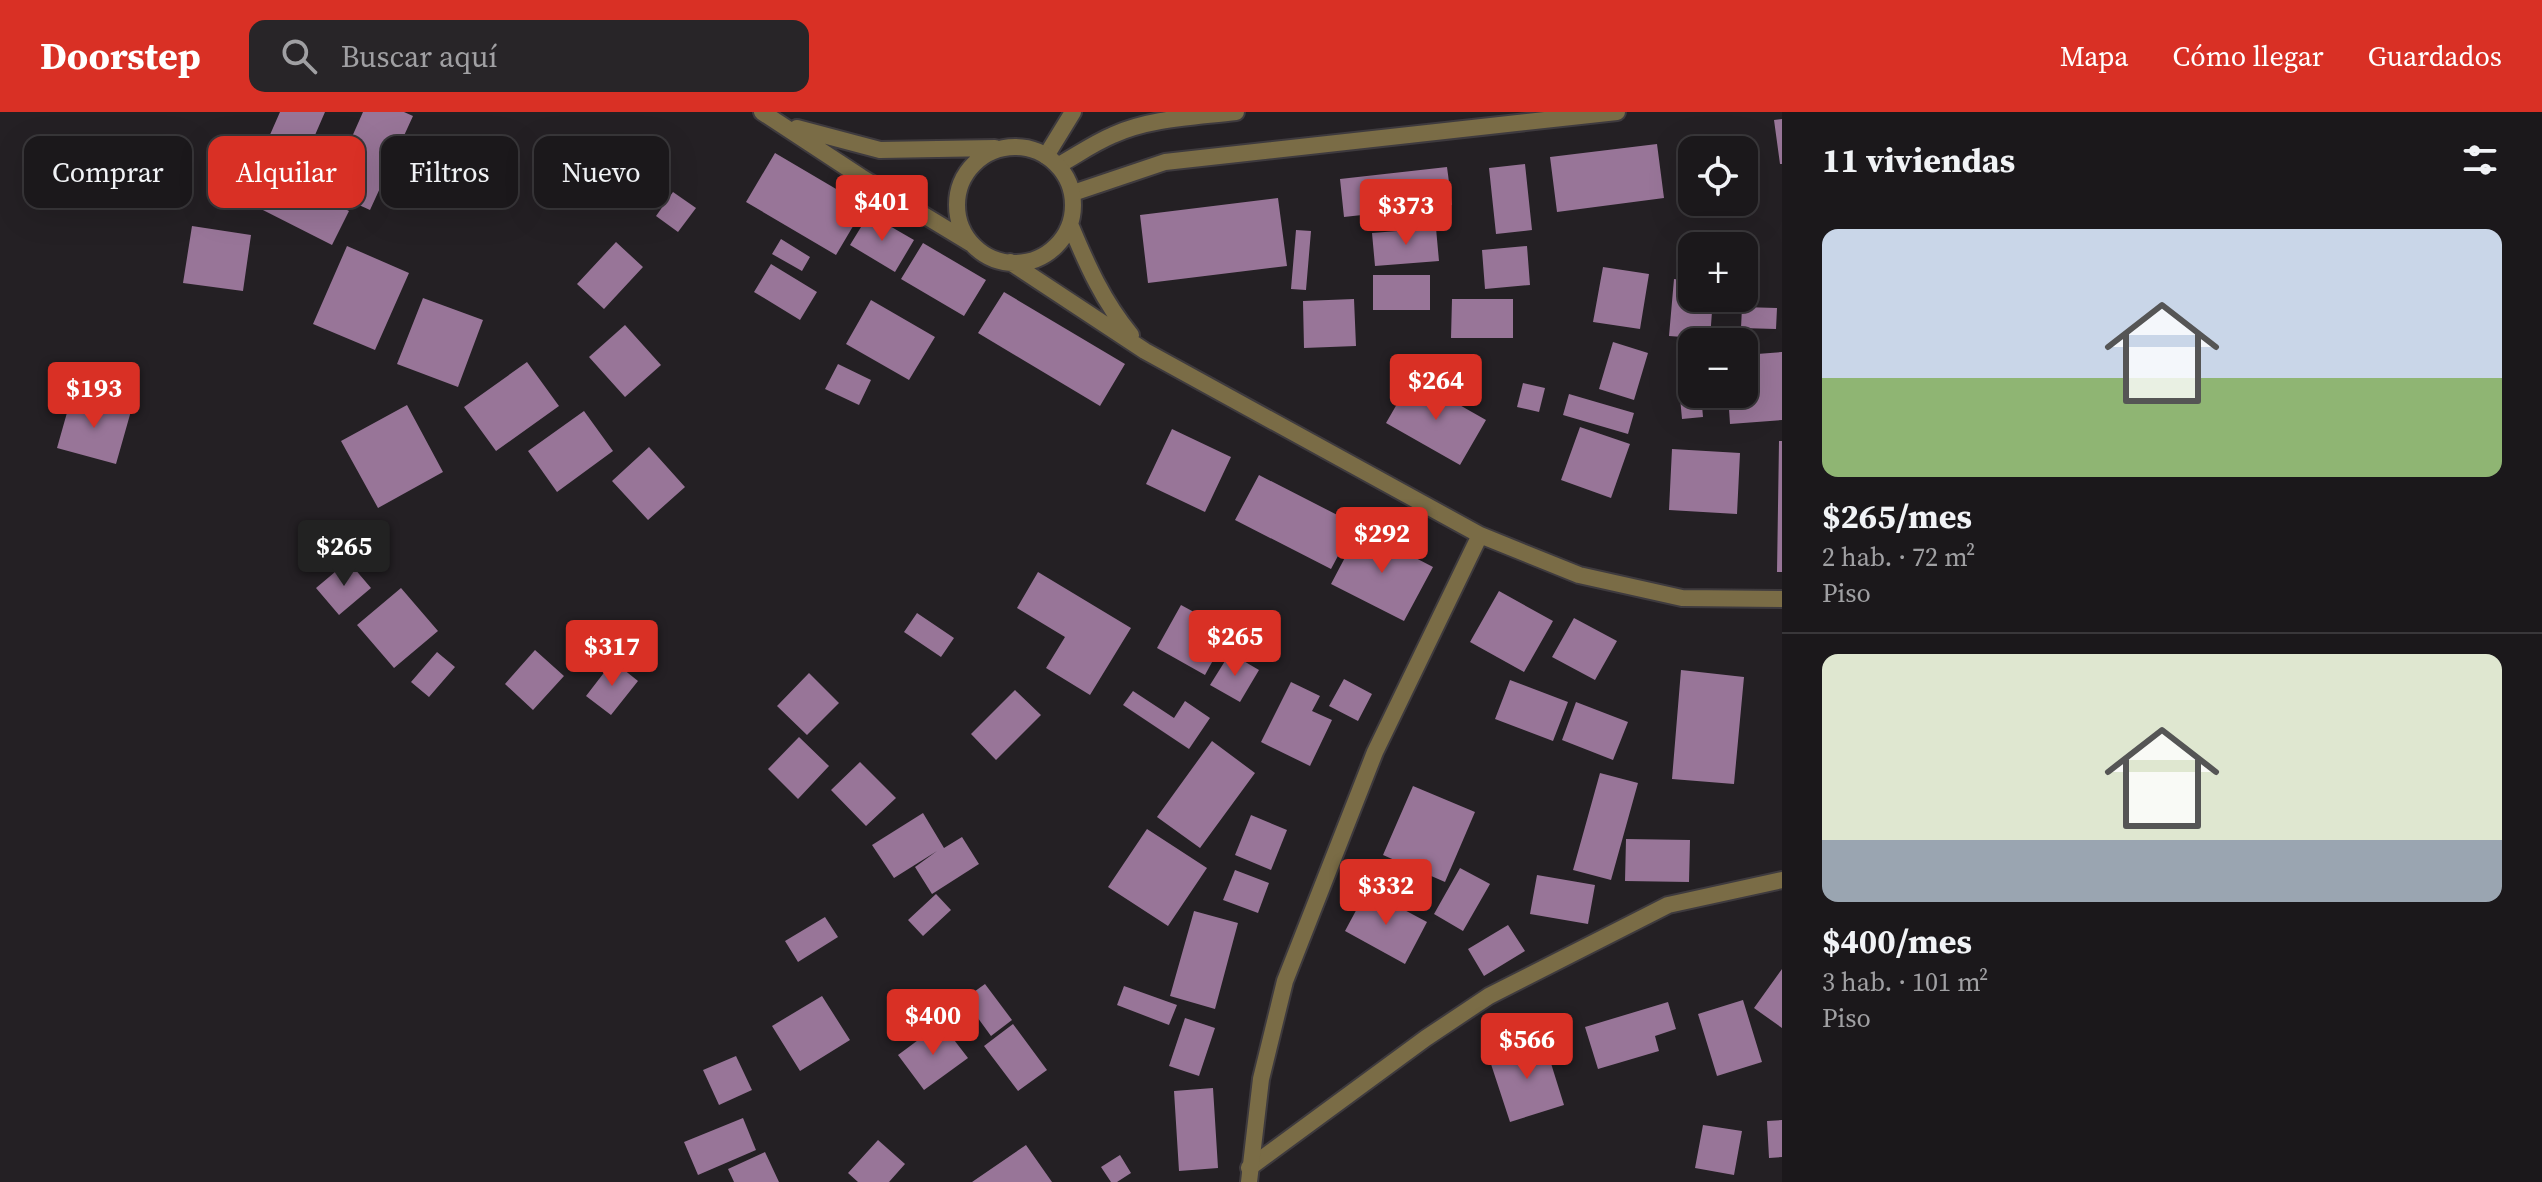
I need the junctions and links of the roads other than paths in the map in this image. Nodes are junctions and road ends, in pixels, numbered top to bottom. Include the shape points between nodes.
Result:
1 (762, 112) edge
2 (1073, 112) edge
3 (1236, 112) edge
4 (1617, 112) edge
5 (785, 125) junction
6 (1000, 148) junction
7 (1052, 160) junction
8 (1073, 193) junction
9 (1070, 224) junction
10 (972, 243) junction
11 (1010, 262) junction
12 (1145, 351) junction
13 (1480, 535) junction
14 (1782, 599) edge
15 (1782, 880) edge
16 (1249, 1175) edge

1 - 5 street
2 - 7 street
3 - 7 street via 1136,127
4 - 8 street via 1165,162
5 - 6 street via 880,150
5 - 10 street
6 - 7 street via 1032,149
6 - 10 street via 974,163 959,189 958,218
7 - 8 street
8 - 9 street
9 - 11 street via 1052,250 1025,262
9 - 12 street via 1093,281
10 - 11 street via 983,253
11 - 12 street
12 - 13 street
13 - 14 street via 1579,575 1682,598
13 - 16 street via 1375,752 1285,981 1261,1079
15 - 16 street via 1668,905 1489,996

